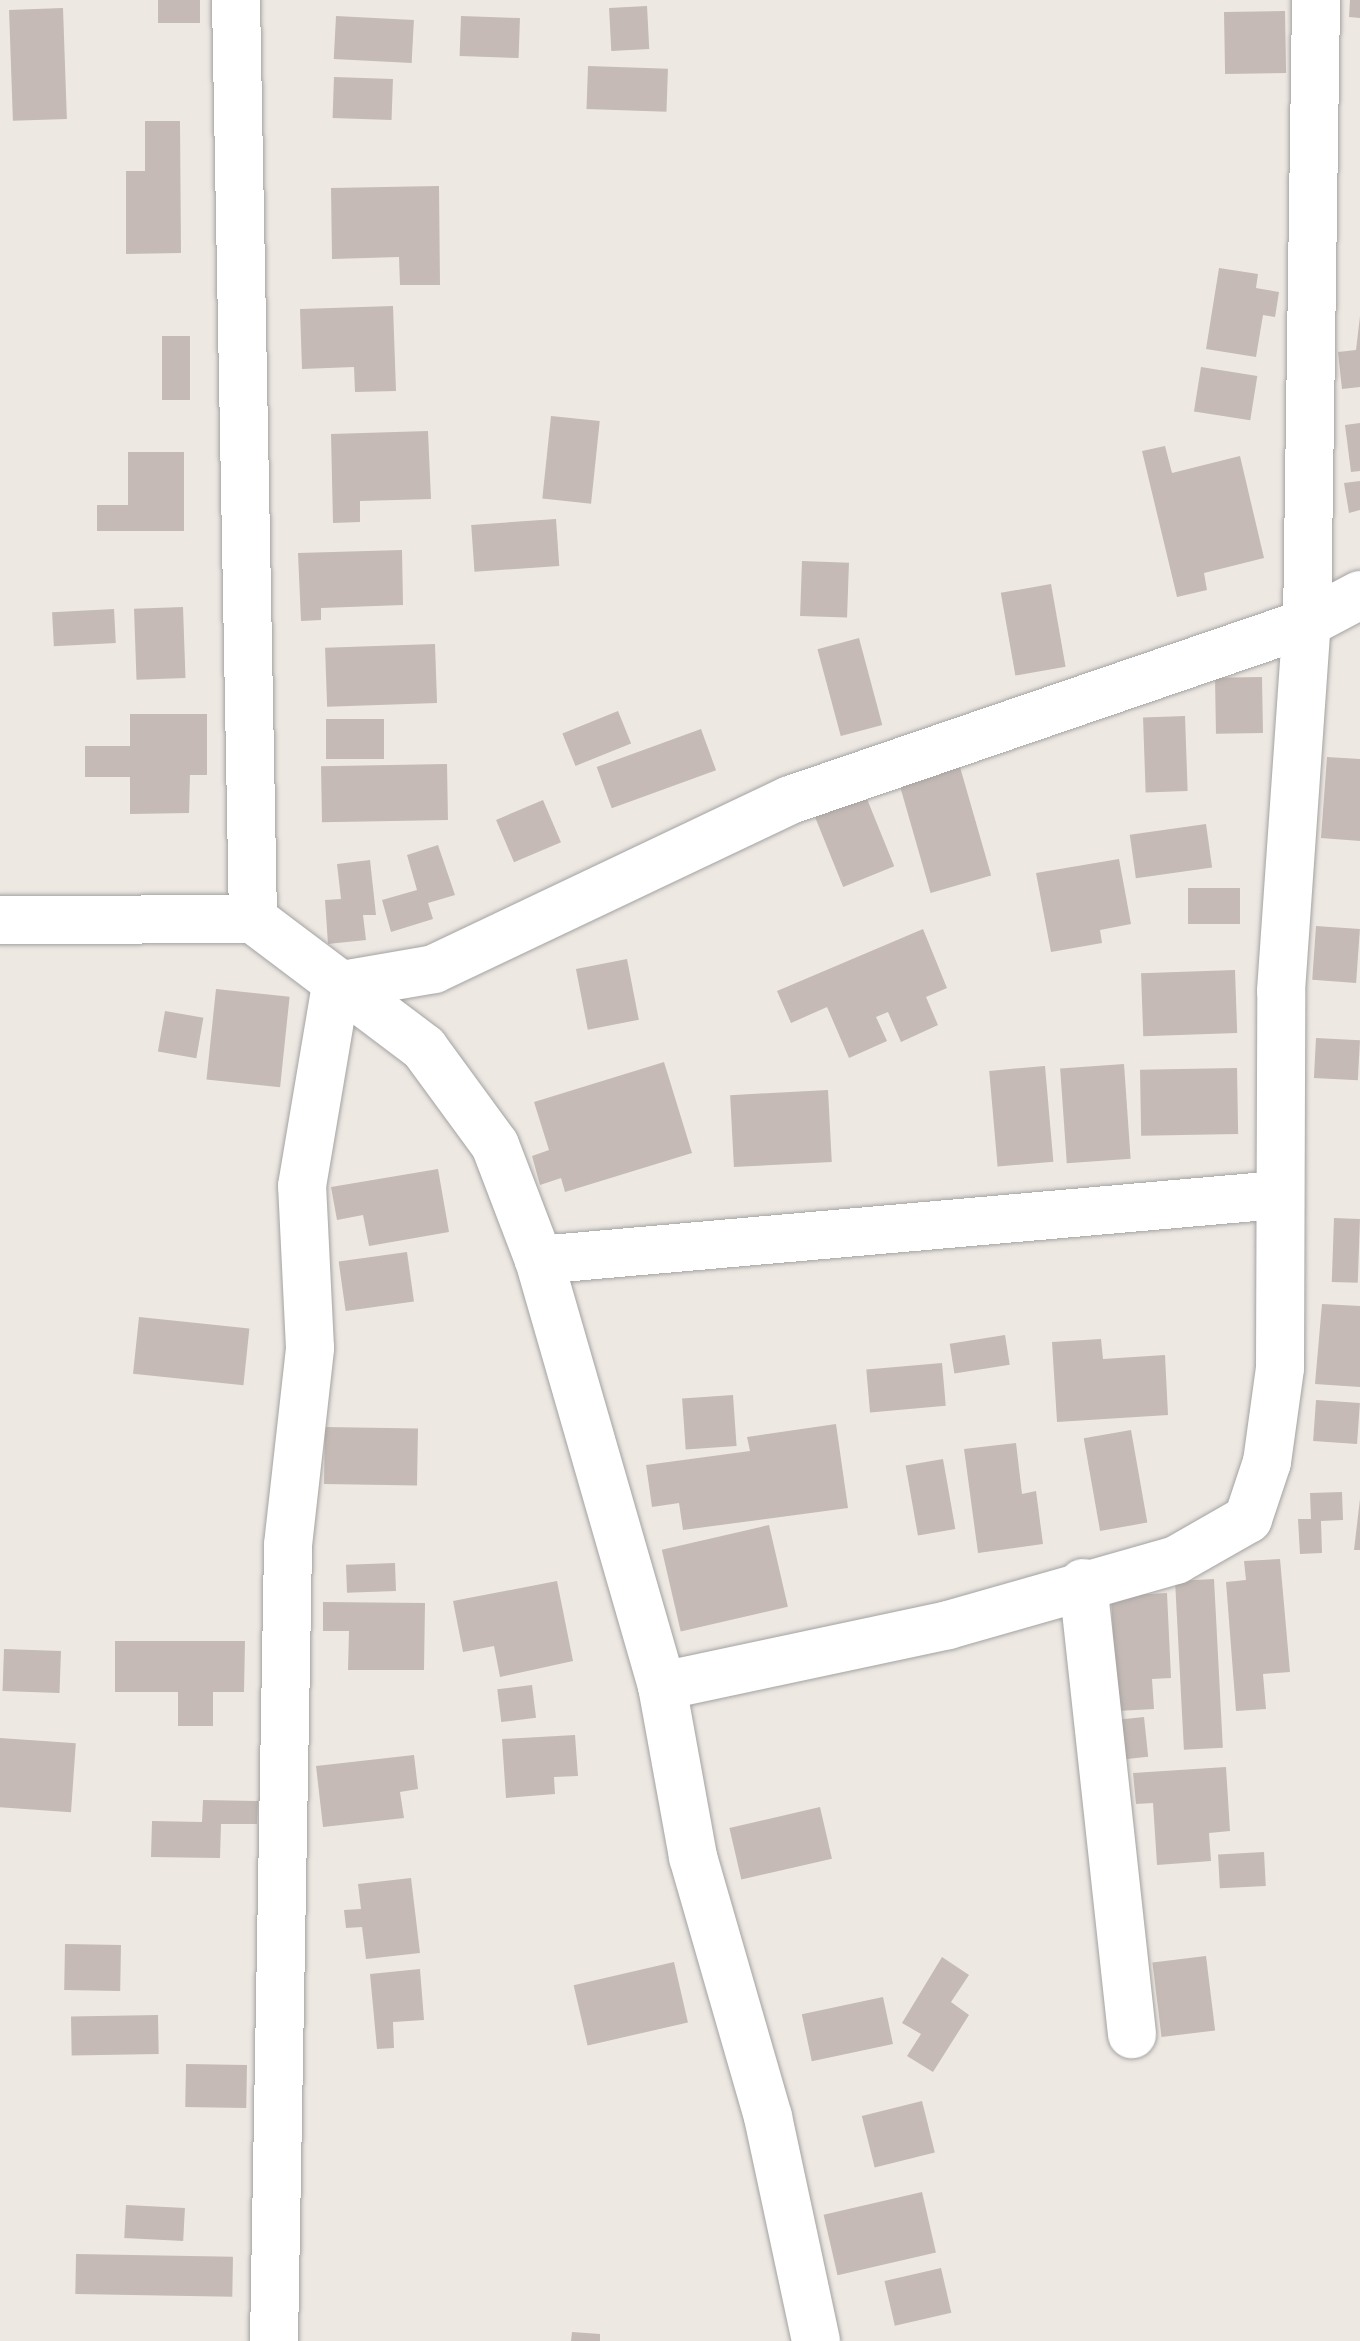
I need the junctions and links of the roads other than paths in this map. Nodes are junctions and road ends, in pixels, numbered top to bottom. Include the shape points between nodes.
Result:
1 (236, 0) edge
2 (1316, 0) edge
3 (1360, 594) edge
4 (1307, 623) junction
5 (0, 920) edge
6 (253, 920) junction
7 (336, 986) junction
8 (1278, 1195) junction
9 (539, 1260) junction
10 (1084, 1583) junction
11 (662, 1686) junction
12 (1132, 2034) dead end
13 (274, 2341) edge
14 (816, 2341) edge

1 - 6 street via 251,416
2 - 4 street
3 - 4 street
4 - 7 street via 790,800 434,969
4 - 8 street via 1285,847
5 - 6 street
6 - 7 street
7 - 9 street via 424,1048 495,1144
7 - 13 street via 302,1186 310,1348 288,1545
8 - 9 street
8 - 10 street via 1280,1368 1268,1462 1248,1519 1176,1560
9 - 11 street
10 - 11 street via 948,1625
10 - 12 street
11 - 14 street via 692,1858 768,2117

